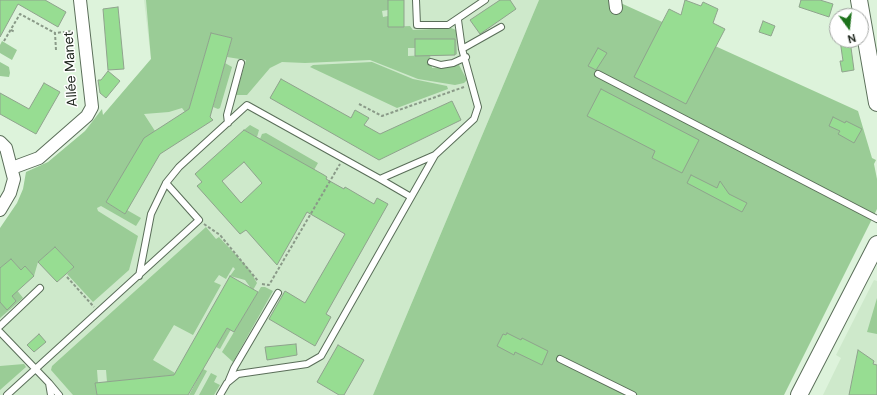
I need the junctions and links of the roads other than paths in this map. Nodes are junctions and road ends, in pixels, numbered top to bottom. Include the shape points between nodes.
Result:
1 (80, 0) edge
2 (416, 0) edge
3 (485, 0) edge
4 (859, 0) edge
5 (458, 20) junction
6 (502, 27) dead end
7 (462, 49) junction
8 (466, 57) junction
9 (431, 62) dead end
10 (241, 63) dead end
11 (598, 74) dead end
12 (877, 103) edge
13 (228, 123) junction
14 (0, 142) edge
15 (435, 155) junction
16 (12, 168) junction
17 (380, 179) junction
18 (166, 183) junction
19 (411, 197) junction
20 (0, 210) edge
21 (877, 219) edge
22 (877, 244) edge
23 (139, 276) junction
24 (40, 288) dead end
25 (278, 293) dead end
26 (0, 326) edge
27 (0, 332) edge
28 (560, 359) dead end
29 (35, 369) junction
30 (48, 383) junction
31 (228, 384) junction
32 (7, 395) edge
33 (51, 395) edge
34 (59, 395) edge
35 (220, 395) edge
36 (633, 395) edge
37 (799, 395) edge

1 - 16 street, Allée Manet via 92,107 87,116 39,158
2 - 5 lane via 417,25 448,25
3 - 5 lane
4 - 12 street
5 - 7 lane
6 - 7 lane
7 - 8 lane
8 - 9 lane via 441,65
8 - 15 lane via 478,107 474,120
10 - 13 lane via 227,115
11 - 21 lane
13 - 17 lane via 247,105
13 - 18 lane via 179,167
14 - 16 street via 6,148
15 - 17 lane
15 - 19 lane
16 - 20 street via 14,179 10,194
17 - 19 lane
18 - 23 lane via 150,214
18 - 23 lane via 199,220
19 - 31 lane via 321,356 307,364 238,374
22 - 37 street
23 - 29 lane
24 - 26 lane
25 - 31 lane via 234,368
27 - 29 lane
28 - 36 lane
29 - 30 lane
29 - 32 lane
30 - 33 lane
30 - 34 lane
31 - 35 lane

